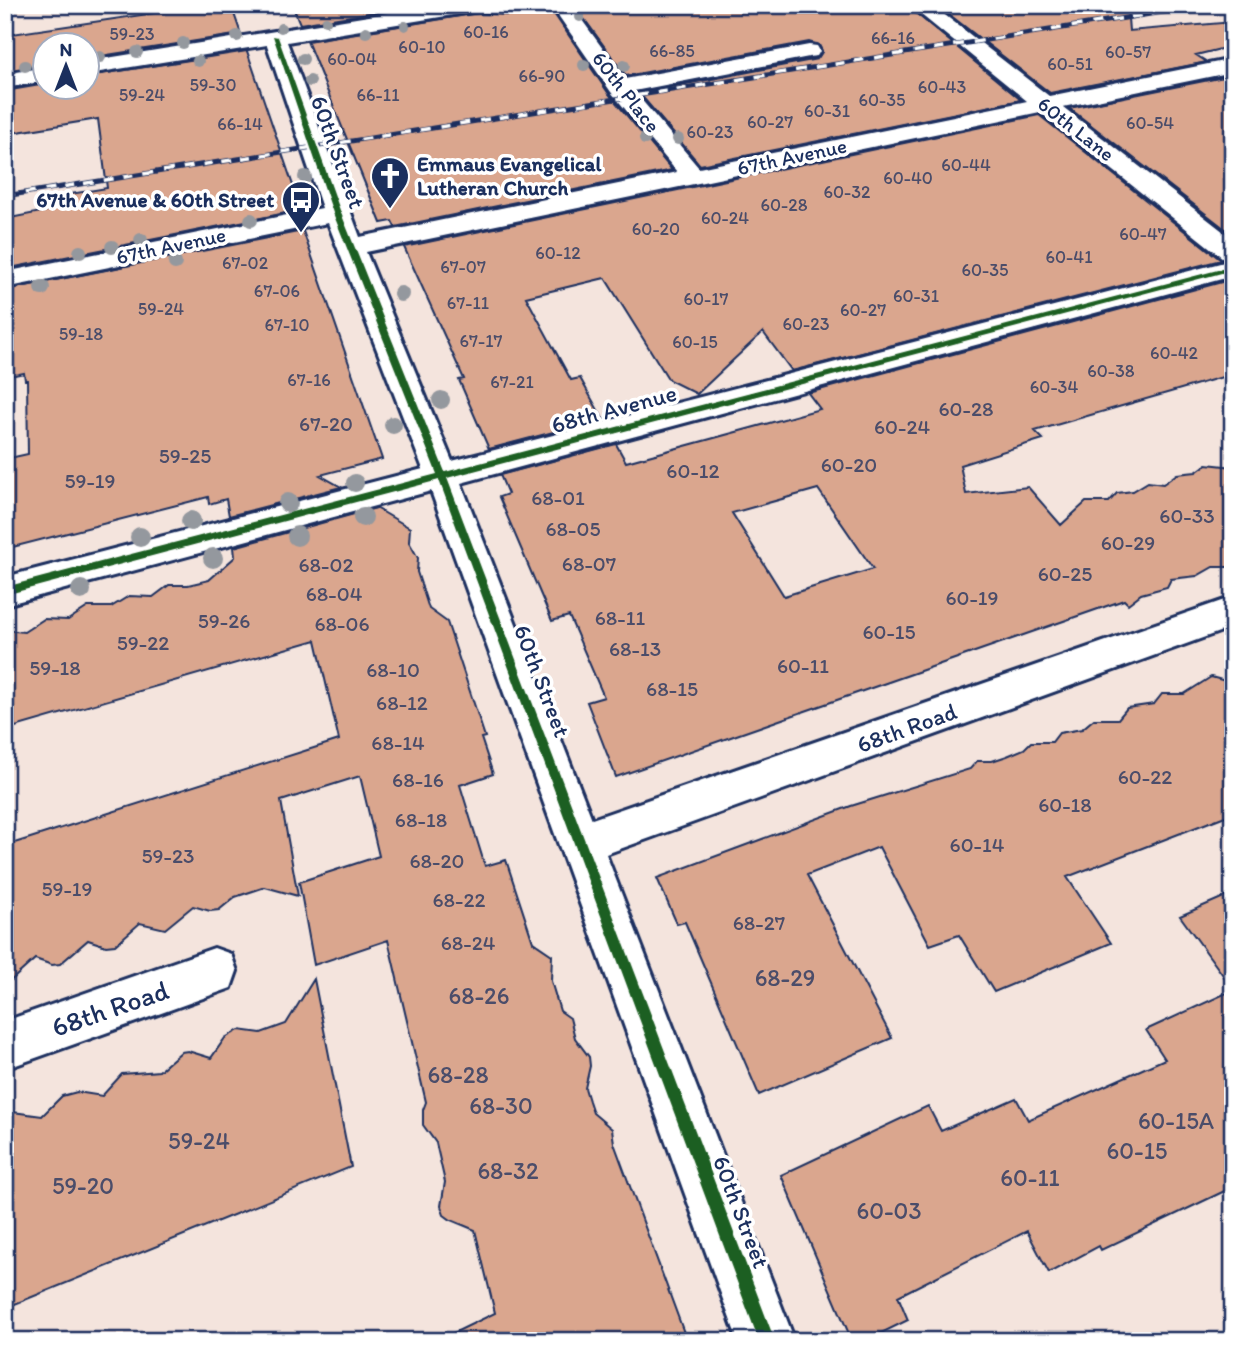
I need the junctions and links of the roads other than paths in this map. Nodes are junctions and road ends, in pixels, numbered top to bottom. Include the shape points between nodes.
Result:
1 (477, 5) edge
2 (561, 5) edge
3 (919, 5) edge
4 (275, 37) junction
5 (809, 51) dead end
6 (1233, 65) edge
7 (102, 66) edge
8 (32, 76) edge
9 (5, 81) edge
10 (619, 87) junction
11 (1045, 104) junction
12 (694, 177) junction
13 (344, 230) junction
14 (1233, 252) edge
15 (1233, 268) edge
16 (5, 280) edge
17 (442, 476) junction
18 (5, 591) edge
19 (1233, 612) edge
20 (581, 843) junction
21 (214, 971) dead end
22 (5, 1045) edge
23 (767, 1341) edge

1 - 4 street
2 - 10 street, 60th Place
3 - 11 street, 60th Lane
4 - 7 street
4 - 13 street, 60th Street
5 - 10 street
6 - 11 street, 67th Avenue
8 - 9 street
10 - 12 street, 60th Place
11 - 12 street, 67th Avenue
11 - 14 street, 60th Lane
12 - 13 street, 67th Avenue
13 - 16 street, 67th Avenue
13 - 17 street, 60th Street
15 - 17 street, 68th Avenue
17 - 18 street, 68th Avenue
17 - 20 street, 60th Street
19 - 20 street, 68th Road
20 - 23 street, 60th Street
21 - 22 street, 68th Road

